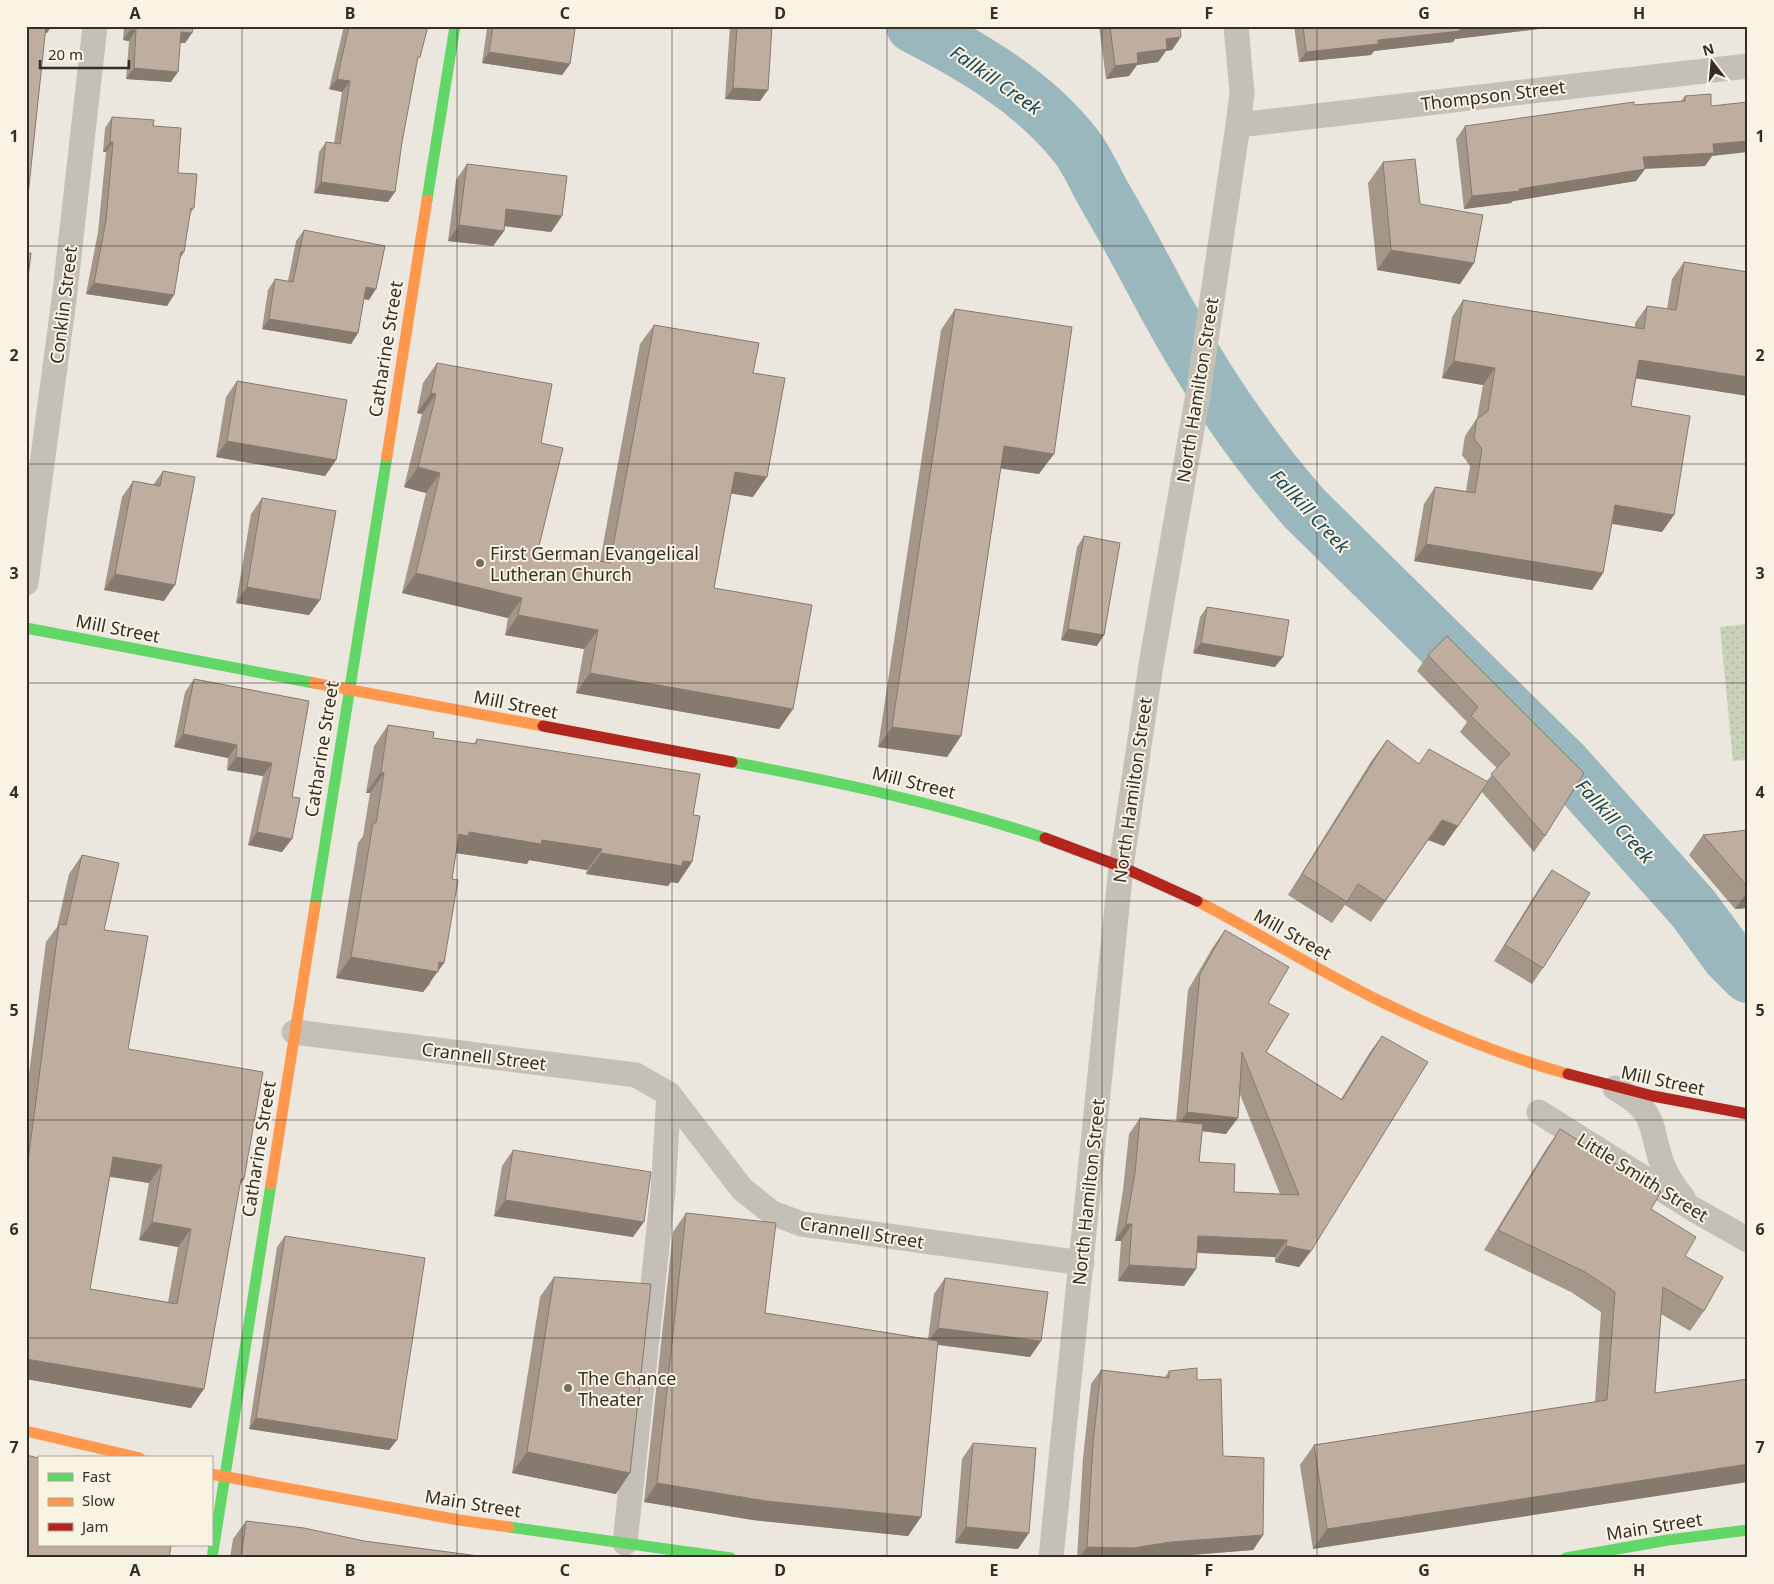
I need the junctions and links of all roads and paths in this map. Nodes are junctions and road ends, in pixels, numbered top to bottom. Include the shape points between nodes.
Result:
1 (95, 26) edge
2 (455, 26) edge
3 (1236, 26) edge
4 (1748, 66) edge
5 (1238, 125) junction
6 (26, 583) edge
7 (26, 628) edge
8 (348, 690) junction
9 (1121, 867) junction
10 (294, 1032) junction
11 (1615, 1088) junction
12 (668, 1094) junction
13 (1539, 1112) dead end
14 (1748, 1114) edge
15 (1693, 1209) junction
16 (1748, 1240) edge
17 (1082, 1263) junction
18 (26, 1431) edge
19 (132, 1456) edge
20 (212, 1474) edge
21 (224, 1477) junction
22 (1748, 1530) edge
23 (625, 1543) junction
24 (212, 1558) edge
25 (731, 1558) edge
26 (1051, 1558) edge
27 (1566, 1558) edge

1 - 6 street, Conklin Street via 63,310
2 - 8 main road, Catharine Street
3 - 5 street, North Hamilton Street via 1242,93
4 - 5 street, Thompson Street
5 - 9 street, North Hamilton Street
7 - 8 main road, Mill Street
8 - 9 main road, Mill Street via 906,796 1009,826
8 - 10 main road, Catharine Street
9 - 11 main road, Mill Street via 1203,904 1340,980 1437,1028 1538,1066
9 - 17 street, North Hamilton Street
10 - 12 street, Crannell Street via 636,1075
10 - 21 main road, Catharine Street
11 - 14 main road, Mill Street
11 - 15 street via 1640,1106 1650,1118 1667,1175
12 - 17 street, Crannell Street via 742,1189 772,1213 802,1224
12 - 23 street via 663,1191
13 - 15 street, Little Smith Street
15 - 16 street, Little Smith Street
17 - 26 street, North Hamilton Street
18 - 19 main road
20 - 21 main road, Main Street
21 - 23 main road, Main Street via 459,1520
21 - 24 main road, Catharine Street
22 - 27 main road, Main Street
23 - 25 main road, Main Street

